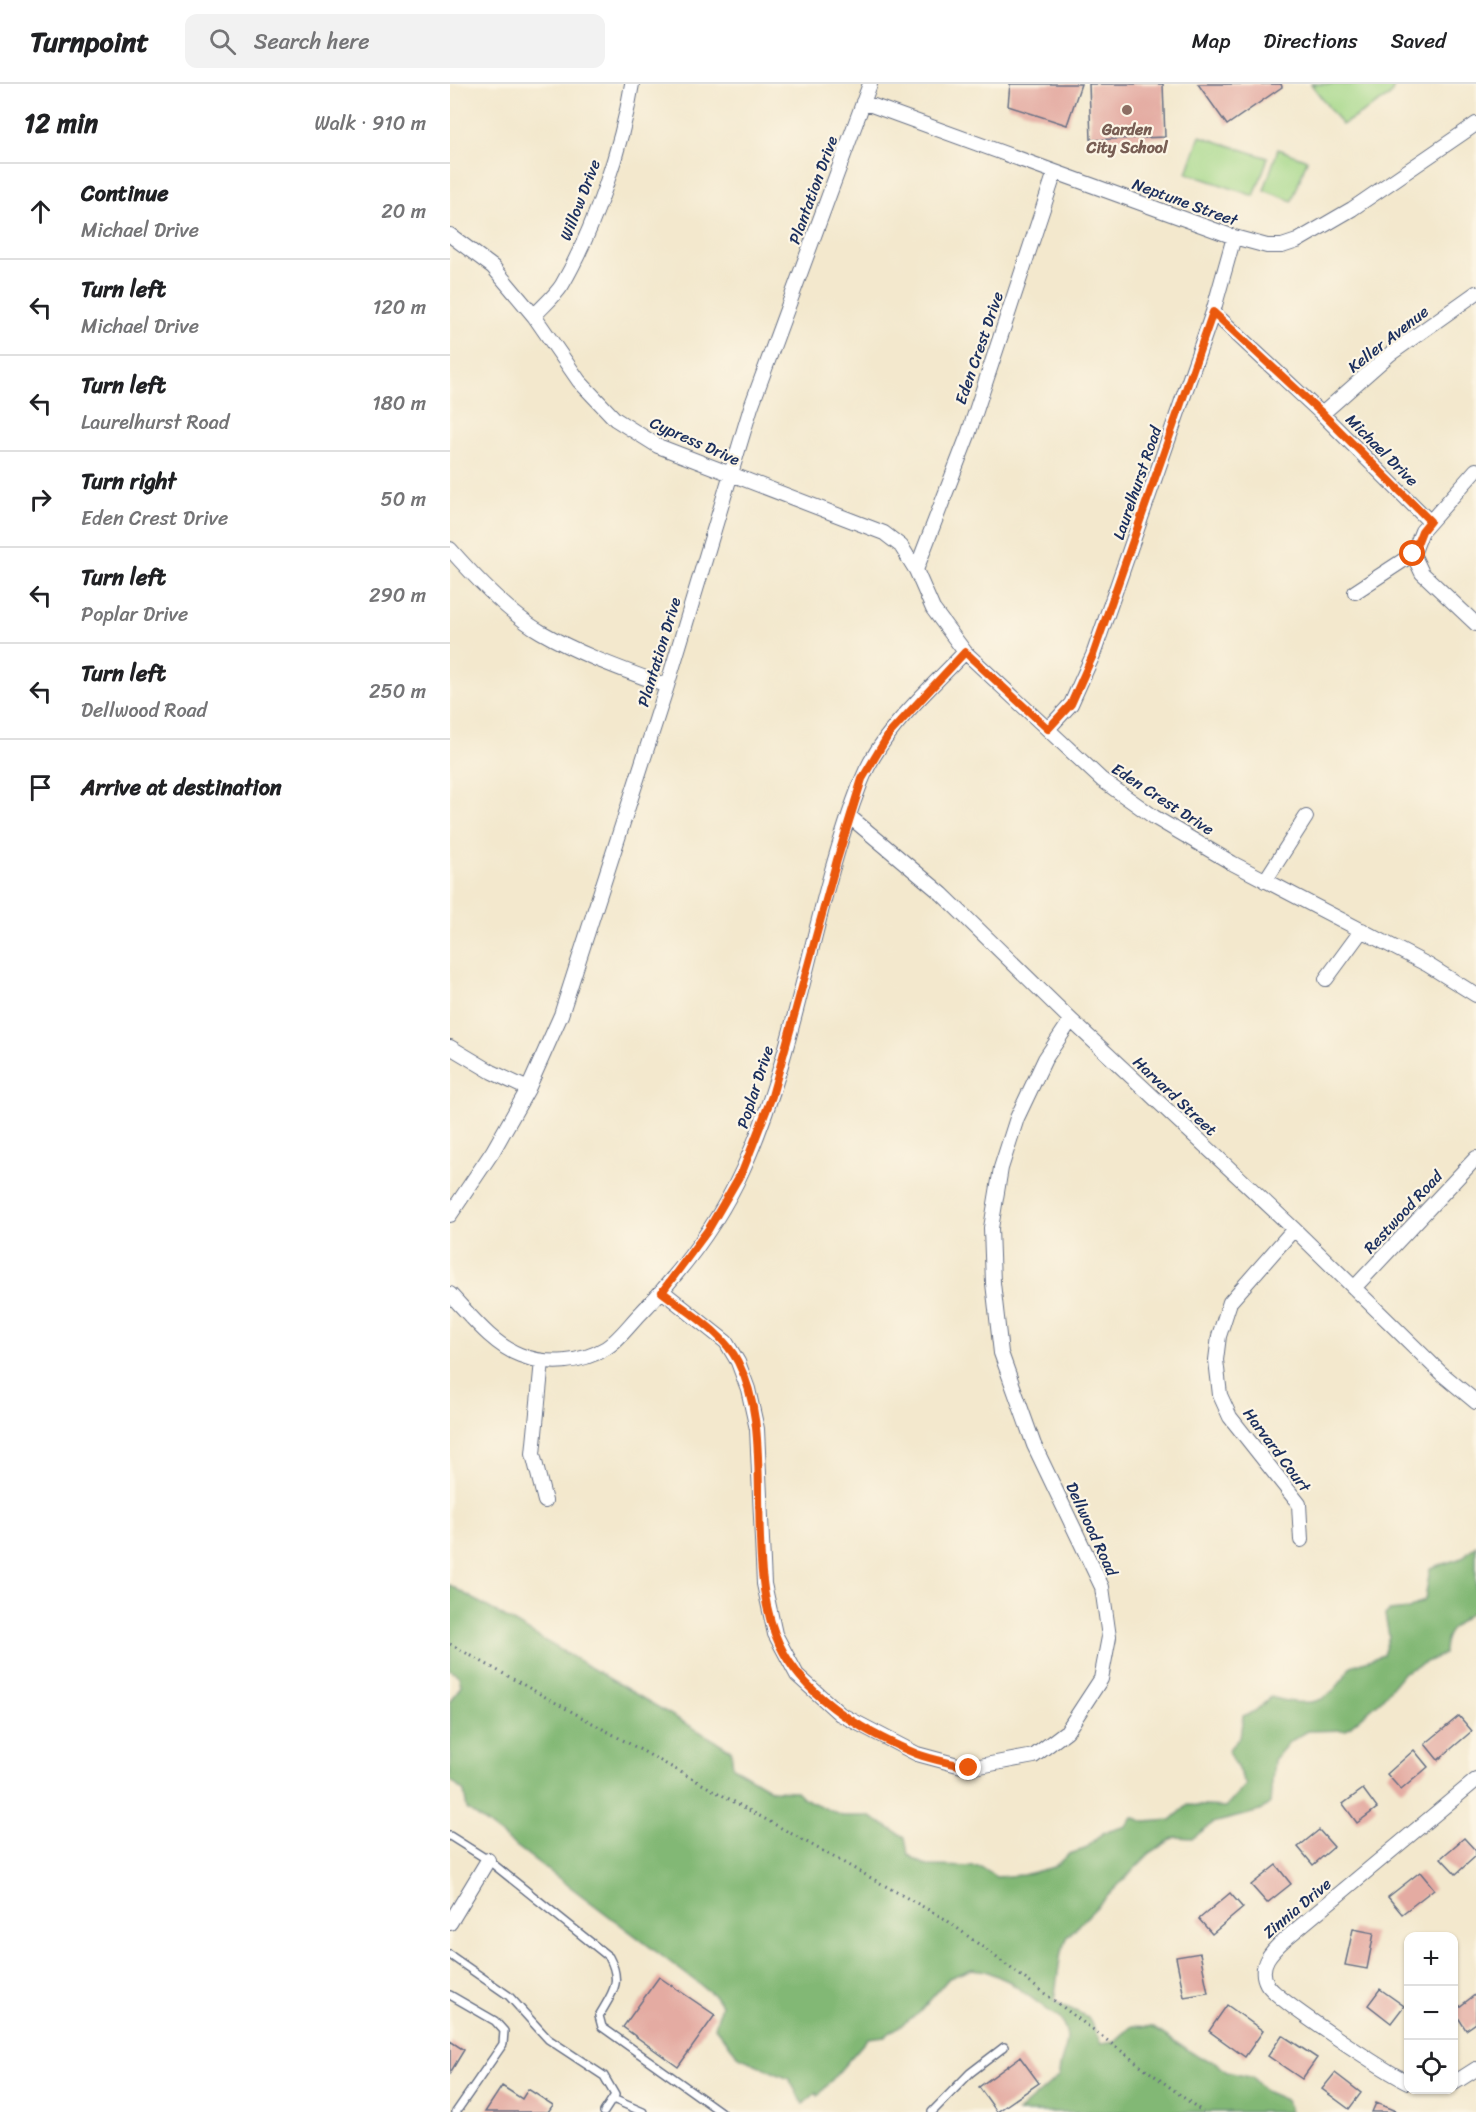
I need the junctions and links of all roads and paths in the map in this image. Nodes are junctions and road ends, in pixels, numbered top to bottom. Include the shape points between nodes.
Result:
1 (632, 84) edge
2 (870, 84) edge
3 (863, 102) junction
4 (1476, 123) edge
5 (1055, 172) junction
6 (450, 235) edge
7 (1234, 237) junction
8 (1476, 293) edge
9 (1213, 312) junction
10 (534, 316) junction
11 (1323, 414) junction
12 (1476, 470) edge
13 (729, 474) junction
14 (1430, 521) junction
15 (450, 549) edge
16 (1413, 554) junction
17 (915, 570) junction
18 (1355, 592) dead end
19 (1476, 624) edge
20 (965, 652) junction
21 (667, 686) junction
22 (1048, 729) junction
23 (849, 816) junction
24 (1306, 817) dead end
25 (1265, 881) junction
26 (1362, 930) junction
27 (1326, 979) dead end
28 (1476, 995) edge
29 (1071, 1020) junction
30 (450, 1047) edge
31 (528, 1089) junction
32 (1476, 1158) edge
33 (450, 1215) edge
34 (1294, 1229) junction
35 (1354, 1288) junction
36 (662, 1292) junction
37 (450, 1294) edge
38 (542, 1361) junction
39 (1476, 1402) edge
40 (545, 1501) dead end
41 (1301, 1540) dead end
42 (450, 1644) edge
43 (1476, 1780) edge
44 (450, 1836) edge
45 (488, 1860) junction
46 (450, 1923) edge
47 (450, 1955) edge
48 (450, 1995) edge
49 (1004, 2047) dead end
50 (1476, 2069) edge
51 (1404, 2080) edge
52 (1458, 2080) edge
53 (613, 2099) junction
54 (456, 2112) edge
55 (604, 2112) edge
56 (643, 2112) edge
57 (721, 2112) edge
58 (932, 2112) edge
59 (1203, 2112) edge

1 - 10 street, Willow Drive via 610,170 586,232 561,286
2 - 3 street, Plantation Drive
3 - 5 street, Neptune Street
3 - 13 street, Plantation Drive
4 - 7 street, Neptune Street via 1352,209 1297,241 1267,246
5 - 7 street, Neptune Street
5 - 17 street, Eden Crest Drive via 968,435
6 - 10 street, Cypress Drive via 493,267
7 - 9 street, Laurelhurst Road
8 - 11 street, Keller Avenue via 1390,354
9 - 11 street, Michael Drive
9 - 22 street, Laurelhurst Road via 1093,655 1071,704
10 - 13 street, Cypress Drive via 579,381 615,419 658,446
11 - 14 street, Michael Drive
12 - 14 street
13 - 17 street, Cypress Drive via 884,533 901,546
13 - 21 street, Plantation Drive
14 - 16 street
15 - 21 street via 477,581 539,631
16 - 18 street
16 - 19 street via 1422,573
17 - 20 street, Eden Crest Drive via 933,609
20 - 22 street, Eden Crest Drive
20 - 23 street, Poplar Drive via 889,734 862,779
21 - 31 street, Plantation Drive via 561,1015
22 - 25 street, Eden Crest Drive via 1102,780 1154,818
23 - 29 street, Harvard Street via 942,894
23 - 36 street, Poplar Drive via 772,1096 747,1160 708,1230
24 - 25 street
25 - 26 street, Eden Crest Drive
26 - 27 street
26 - 28 street, Eden Crest Drive
29 - 34 street, Harvard Street
29 - 36 street, Dellwood Road via 1045,1059 1017,1118 1001,1168 991,1228 1001,1353 1034,1445 1102,1587 1108,1637 1101,1679 1067,1731 1034,1756 969,1768 917,1754 840,1714 797,1675 775,1634 764,1584 757,1429 742,1371 726,1342
30 - 31 street
31 - 33 street, Plantation Drive
32 - 35 street, Restwood Road
34 - 35 street, Harvard Street
34 - 41 street, Harvard Court via 1230,1302 1216,1360 1220,1395 1230,1417 1299,1504
35 - 39 street, Harvard Street
36 - 38 street, Poplar Drive via 607,1348 572,1361
37 - 38 street, Poplar Drive via 492,1336 518,1355
38 - 40 street via 533,1454
42 - 59 path via 945,1919
43 - 51 street, Zinnia Drive via 1284,1940 1268,1955 1263,1970 1267,1984 1287,2001 1379,2067
44 - 45 lane
45 - 46 street
45 - 57 lane via 609,1957 616,1986 599,2016 602,2027
47 - 53 lane via 509,1996 548,2039 604,2076 615,2095
48 - 54 lane via 495,2020 504,2031 503,2044
49 - 58 lane via 970,2073
50 - 52 street
53 - 55 lane
53 - 56 lane

